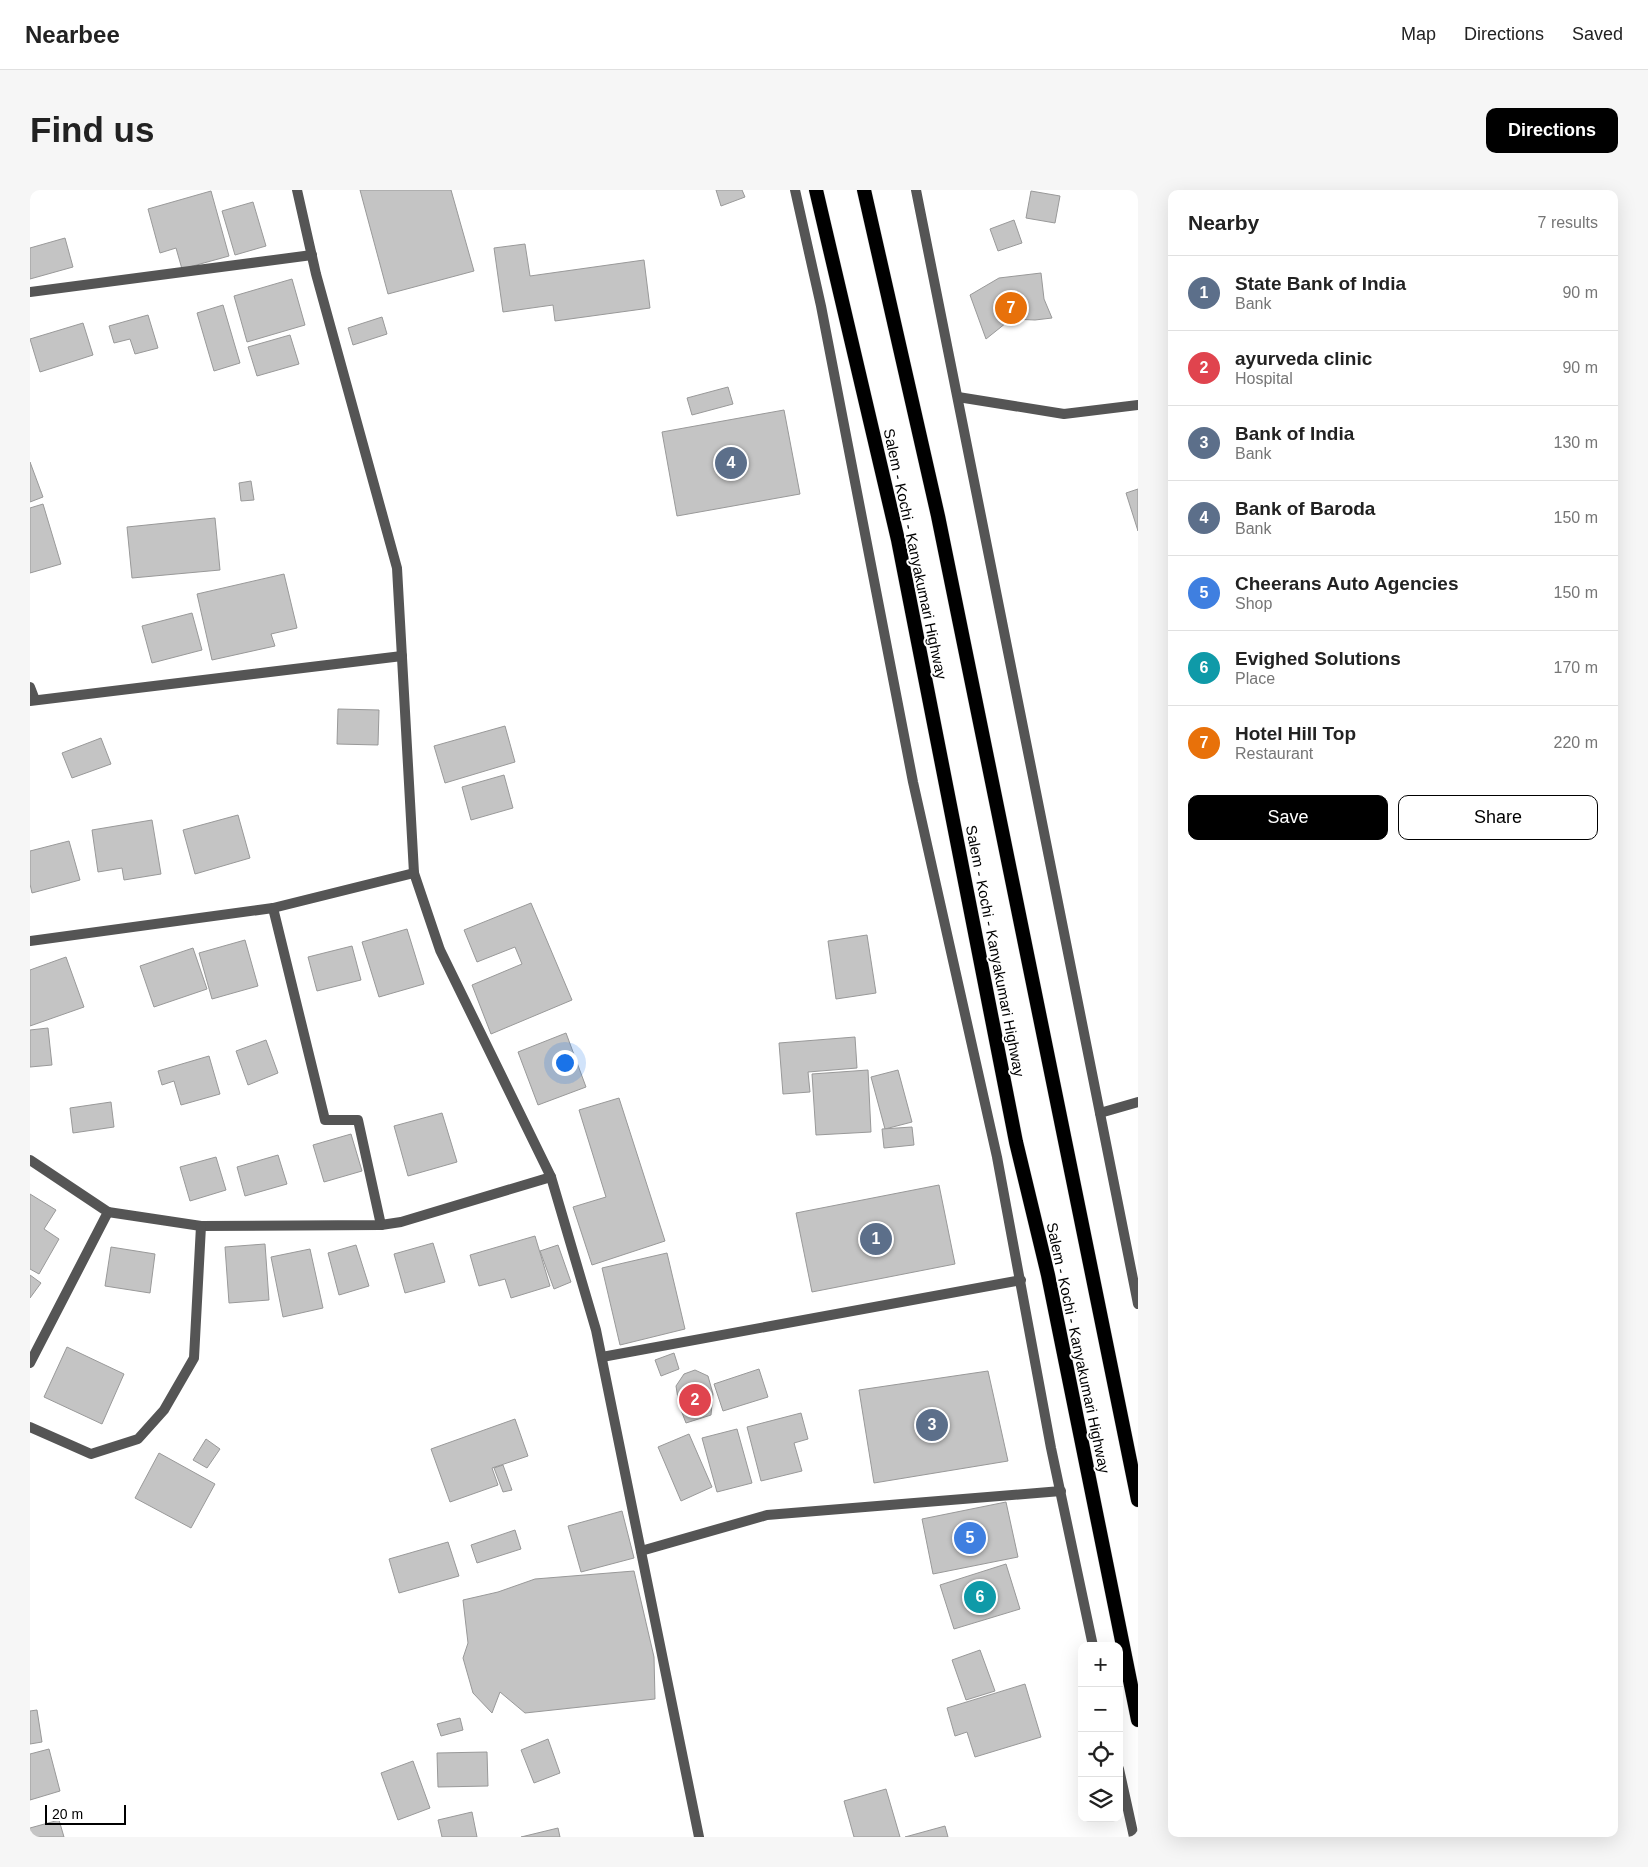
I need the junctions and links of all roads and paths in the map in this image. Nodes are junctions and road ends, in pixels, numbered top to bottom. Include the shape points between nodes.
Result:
1 (297, 190) edge
2 (796, 190) edge
3 (816, 190) edge
4 (864, 190) edge
5 (916, 190) edge
6 (312, 255) junction
7 (30, 292) edge
8 (958, 397) junction
9 (1138, 405) edge
10 (402, 656) junction
11 (30, 686) edge
12 (32, 700) edge
13 (414, 873) junction
14 (272, 908) junction
15 (30, 941) edge
16 (1138, 1102) edge
17 (1100, 1113) junction
18 (30, 1160) edge
19 (551, 1177) junction
20 (108, 1212) junction
21 (381, 1225) junction
22 (201, 1226) junction
23 (1021, 1280) junction
24 (1138, 1304) edge
25 (602, 1357) junction
26 (30, 1363) edge
27 (30, 1427) edge
28 (1061, 1491) junction
29 (1138, 1500) edge
30 (641, 1551) junction
31 (1092, 1642) edge
32 (1138, 1720) edge
33 (1121, 1777) edge
34 (699, 1837) edge
35 (1134, 1837) edge

1 - 6 street
2 - 23 street via 913,782 997,1157
3 - 32 highway, Salem - Kochi - Kanyakumari Highway via 898,540 1016,1142 1048,1275
4 - 29 highway, Salem - Kochi - Kanyakumari Highway via 938,516
5 - 8 street
6 - 7 street
6 - 10 street via 397,568
8 - 9 street via 1064,414
8 - 17 street
10 - 12 street
10 - 13 street
11 - 12 street
13 - 14 street
13 - 19 street via 440,950
14 - 15 street
14 - 21 street via 325,1120 358,1120
16 - 17 street
17 - 24 street
18 - 20 street
19 - 21 street
19 - 25 street
20 - 22 street
20 - 26 street
21 - 22 street
22 - 27 street via 194,1358 164,1410 138,1439 90,1454
23 - 25 street
23 - 28 street
25 - 30 street
28 - 30 street via 767,1515
28 - 31 street
30 - 34 street
33 - 35 street

